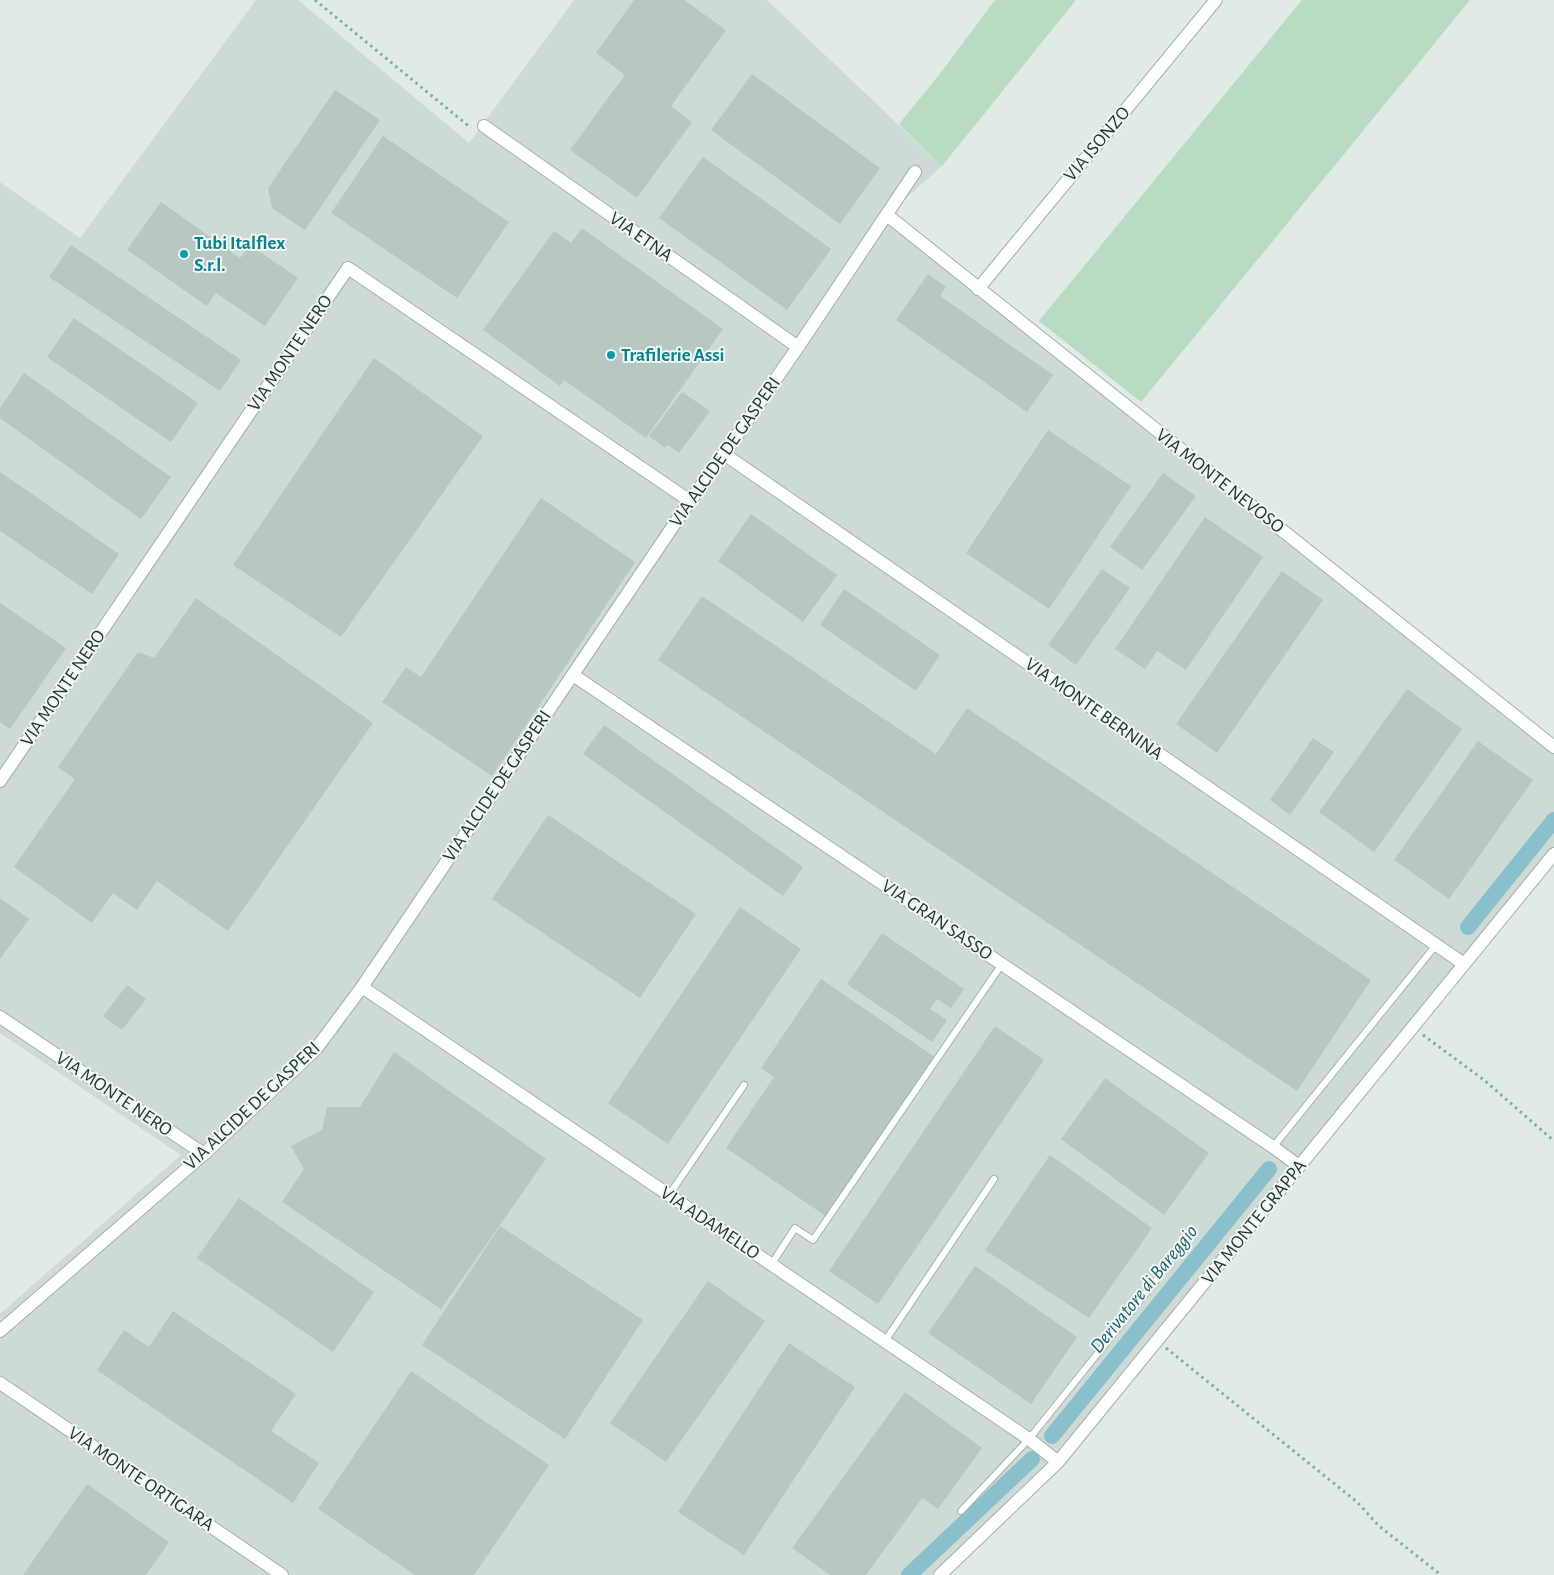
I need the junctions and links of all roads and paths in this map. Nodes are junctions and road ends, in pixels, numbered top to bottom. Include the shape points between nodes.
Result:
1 (315, 0) edge
2 (1216, 0) edge
3 (484, 126) joint
4 (915, 172) dead end
5 (886, 216) junction
6 (978, 289) junction
7 (798, 347) junction
8 (724, 454) junction
9 (690, 501) junction
10 (573, 675) junction
11 (1554, 747) edge
12 (0, 781) edge
13 (1554, 854) edge
14 (1436, 944) junction
15 (1002, 964) junction
16 (1464, 964) junction
17 (362, 987) junction
18 (0, 1016) edge
19 (1412, 1027) junction
20 (744, 1085) dead end
21 (1554, 1140) edge
22 (1272, 1147) junction
23 (204, 1154) junction
24 (1299, 1166) junction
25 (994, 1179) dead end
26 (669, 1196) junction
27 (771, 1265) junction
28 (1158, 1278) dead end
29 (0, 1331) edge
30 (1157, 1341) junction
31 (885, 1342) junction
32 (0, 1383) edge
33 (1036, 1445) junction
34 (1058, 1462) junction
35 (961, 1510) dead end
36 (282, 1575) edge
37 (940, 1575) edge
38 (1441, 1575) edge

1 - 3 path via 474,130
2 - 6 street, VIA ISONZO
3 - 7 street, VIA ETNA
4 - 5 street, VIA ALCIDE DE GASPERI
5 - 6 street, VIA MONTE NEVOSO
5 - 7 street, VIA ALCIDE DE GASPERI
6 - 11 street, VIA MONTE NEVOSO
7 - 8 street, VIA ALCIDE DE GASPERI
8 - 9 street, VIA ALCIDE DE GASPERI
8 - 14 street, VIA MONTE BERNINA
9 - 10 street, VIA ALCIDE DE GASPERI
9 - 12 street, VIA MONTE NERO via 348,268
10 - 15 street, VIA GRAN SASSO
10 - 17 street, VIA ALCIDE DE GASPERI
13 - 16 street, VIA MONTE GRAPPA
14 - 16 street, VIA MONTE BERNINA
14 - 22 lane
15 - 22 street, VIA GRAN SASSO
15 - 27 lane via 813,1240 795,1228
16 - 19 street, VIA MONTE GRAPPA
17 - 23 street, VIA ALCIDE DE GASPERI via 316,1049
17 - 26 street, VIA ADAMELLO
18 - 23 street, VIA MONTE NERO
19 - 21 path via 1484,1080
19 - 24 street, VIA MONTE GRAPPA
20 - 26 lane
22 - 24 street, VIA GRAN SASSO
23 - 29 street, VIA ALCIDE DE GASPERI
24 - 30 street, VIA MONTE GRAPPA
25 - 31 lane
26 - 27 street, VIA ADAMELLO
27 - 31 street, VIA ADAMELLO
28 - 33 lane
30 - 34 street, VIA MONTE GRAPPA
30 - 38 path via 1357,1502 1378,1526
31 - 33 street, VIA ADAMELLO
32 - 36 street, VIA MONTE ORTIGARA
33 - 34 street, VIA ADAMELLO
33 - 35 lane
34 - 37 street, VIA MONTE GRAPPA

